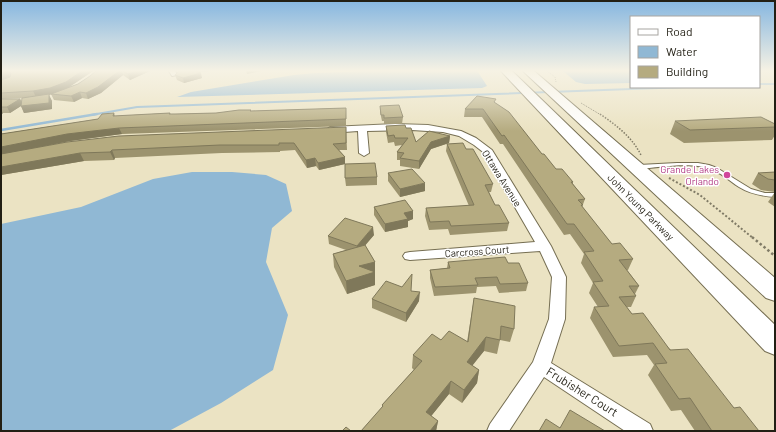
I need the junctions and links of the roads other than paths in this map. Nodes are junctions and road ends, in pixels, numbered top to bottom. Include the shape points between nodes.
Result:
1 (544, 91) joint
2 (362, 129) junction
3 (315, 131) edge
4 (364, 153) dead end
5 (636, 167) junction
6 (775, 195) edge
7 (544, 246) junction
8 (410, 256) dead end
9 (775, 292) edge
10 (775, 343) edge
11 (541, 366) junction
12 (498, 431) edge
13 (644, 431) edge

1 - 5 highway, John Young Parkway
1 - 10 highway, John Young Parkway
2 - 3 street, Ottawa Avenue
2 - 4 street
2 - 7 street, Ottawa Avenue via 430,127 463,130 487,150
5 - 6 lane via 696,164 714,169 744,190 762,196
5 - 9 highway, John Young Parkway
7 - 8 street, Carcross Court
7 - 11 street, Ottawa Avenue via 559,277 557,319
11 - 12 street, Ottawa Avenue
11 - 13 street, Frubisher Court

